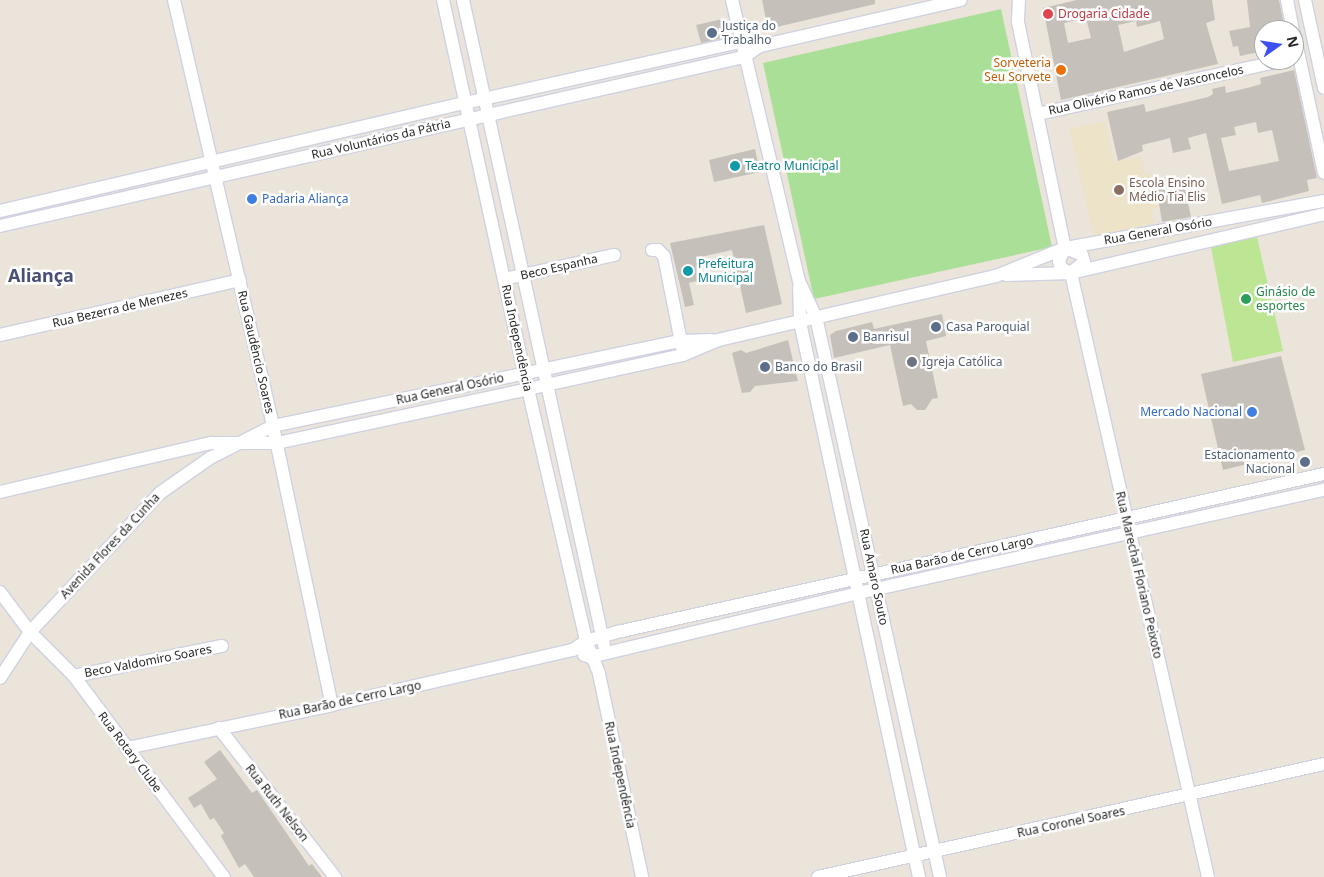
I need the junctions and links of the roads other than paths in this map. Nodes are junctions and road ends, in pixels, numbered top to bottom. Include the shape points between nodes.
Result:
1 (174, 0) edge
2 (443, 0) edge
3 (732, 0) edge
4 (960, 0) edge
5 (1008, 0) edge
6 (1019, 0) edge
7 (1287, 0) edge
8 (1305, 0) edge
9 (464, 5) edge
10 (1016, 13) junction
11 (446, 14) junction
12 (1291, 20) edge
13 (741, 42) junction
14 (760, 46) junction
15 (1316, 53) junction
16 (1304, 56) edge
17 (744, 57) junction
18 (646, 63) junction
19 (1254, 67) edge
20 (1300, 70) edge
21 (650, 78) junction
22 (1324, 88) edge
23 (485, 99) junction
24 (465, 103) junction
25 (488, 114) junction
26 (1037, 114) junction
27 (469, 118) junction
28 (302, 141) junction
29 (306, 157) junction
30 (211, 162) junction
31 (1324, 173) edge
32 (216, 178) junction
33 (1324, 201) edge
34 (0, 211) edge
35 (1324, 214) edge
36 (0, 226) edge
37 (1065, 248) junction
38 (652, 250) dead end
39 (614, 254) dead end
40 (1071, 273) junction
41 (523, 275) junction
42 (996, 276) junction
43 (504, 279) junction
44 (240, 280) junction
45 (799, 280) junction
46 (816, 317) junction
47 (800, 322) junction
48 (0, 335) edge
49 (680, 340) junction
50 (718, 340) junction
51 (683, 355) junction
52 (544, 369) junction
53 (524, 373) junction
54 (547, 385) junction
55 (528, 389) junction
56 (357, 408) junction
57 (363, 425) junction
58 (273, 426) junction
59 (244, 442) junction
60 (277, 443) junction
61 (567, 474) junction
62 (1324, 474) edge
63 (548, 479) junction
64 (1290, 482) junction
65 (1256, 490) junction
66 (1324, 490) edge
67 (0, 492) edge
68 (1295, 497) junction
69 (1261, 505) junction
70 (1127, 519) junction
71 (1130, 534) junction
72 (1036, 539) junction
73 (1040, 553) junction
74 (873, 574) junction
75 (856, 579) junction
76 (876, 589) junction
77 (0, 592) edge
78 (859, 593) junction
79 (771, 598) junction
80 (775, 613) junction
81 (648, 625) junction
82 (30, 632) junction
83 (602, 637) junction
84 (586, 641) junction
85 (651, 641) junction
86 (222, 646) dead end
87 (572, 650) junction
88 (605, 653) junction
89 (590, 657) junction
90 (599, 674) junction
91 (74, 676) junction
92 (0, 678) edge
93 (332, 705) junction
94 (219, 728) junction
95 (126, 748) junction
96 (1324, 764) edge
97 (1190, 796) junction
98 (934, 852) junction
99 (915, 856) junction
100 (224, 877) edge
101 (334, 877) edge
102 (642, 877) edge
103 (818, 877) edge
104 (919, 877) edge
105 (940, 877) edge
106 (1208, 877) edge

1 - 30 street, Rua Gaudêncio Soares
2 - 11 street, Rua Independência
3 - 13 street, Rua Amaro Souto
4 - 14 street, Rua Voluntários da Pátria
5 - 10 street, Rua Marechal Floriano Peixoto
6 - 10 street, Rua Marechal Floriano Peixoto
7 - 12 street
8 - 15 street
9 - 11 street
9 - 23 street, Rua Independência
10 - 26 street, Rua Marechal Floriano Peixoto
11 - 24 street, Rua Independência
13 - 14 street, Rua Voluntários da Pátria
13 - 17 street, Rua Amaro Souto
13 - 18 street, Rua Voluntários da Pátria
14 - 17 street, Rua Voluntários da Pátria
15 - 16 street
15 - 22 street
17 - 21 street, Rua Voluntários da Pátria
17 - 45 street, Rua Amaro Souto
18 - 21 street
18 - 23 street, Rua Voluntários da Pátria
19 - 26 street, Rua Olivério Ramos de Vasconcelos
20 - 31 street
21 - 25 street, Rua Voluntários da Pátria
23 - 24 street, Rua Voluntários da Pátria
23 - 25 street, Rua Independência
24 - 27 street, Rua Independência
24 - 28 street, Rua Voluntários da Pátria
25 - 27 street, Rua Voluntários da Pátria
25 - 41 street, Rua Independência
26 - 37 street, Rua Marechal Floriano Peixoto
27 - 29 street, Rua Voluntários da Pátria
27 - 43 street, Rua Independência
28 - 29 street
28 - 30 street, Rua Voluntários da Pátria
29 - 32 street, Rua Voluntários da Pátria
30 - 32 street, Rua Gaudêncio Soares
30 - 34 street, Rua Voluntários da Pátria
32 - 36 street, Rua Voluntários da Pátria
32 - 44 street, Rua Gaudêncio Soares
33 - 37 street, Rua General Osório
35 - 40 street, Rua General Osório
37 - 40 street, Rua Marechal Floriano Peixoto via 1059,261 1061,268
37 - 40 street via 1082,254 1084,262
37 - 42 street, Rua General Osório
38 - 49 street via 664,256
39 - 41 street, Beco Espanha
40 - 42 street, Rua General Osório
40 - 70 street, Rua Marechal Floriano Peixoto
41 - 43 street, Beco Espanha
41 - 52 street, Rua Independência
42 - 46 street, Rua General Osório
43 - 53 street, Rua Independência
44 - 48 street, Rua Bezerra de Menezes
44 - 58 street, Rua Gaudêncio Soares
45 - 46 street, Rua Amaro Souto
45 - 47 street, Rua Amaro Souto
46 - 47 street, Rua General Osório
46 - 74 street, Rua Amaro Souto
47 - 50 street, Rua General Osório
47 - 75 street, Rua Amaro Souto
49 - 50 street, Rua General Osório
49 - 51 street
49 - 52 street, Rua General Osório
50 - 51 street, Rua General Osório
51 - 54 street, Rua General Osório
52 - 53 street, Rua General Osório
52 - 54 street, Rua Independência
53 - 55 street, Rua Independência
53 - 56 street, Rua General Osório
54 - 55 street, Rua General Osório
54 - 61 street, Rua Independência
55 - 57 street, Rua General Osório
55 - 63 street, Rua Independência
56 - 57 street
56 - 58 street, Rua General Osório
57 - 60 street, Rua General Osório
58 - 59 street, Rua General Osório
58 - 60 street, Rua Gaudêncio Soares
59 - 60 street, Rua General Osório
59 - 67 street, Rua General Osório via 211,443
59 - 82 street, Avenida Flores da Cunha via 210,458 160,493
60 - 93 street, Rua Gaudêncio Soares
61 - 63 street
61 - 83 street, Rua Independência
62 - 64 street, Rua Barão de Cerro Largo
63 - 84 street, Rua Independência
64 - 65 street, Rua Barão de Cerro Largo
64 - 68 street
65 - 69 street
65 - 70 street, Rua Barão de Cerro Largo
66 - 68 street, Rua Barão de Cerro Largo
68 - 69 street, Rua Barão de Cerro Largo
69 - 71 street, Rua Barão de Cerro Largo
70 - 71 street, Rua Marechal Floriano Peixoto
70 - 72 street, Rua Barão de Cerro Largo
71 - 73 street, Rua Barão de Cerro Largo
71 - 97 street, Rua Marechal Floriano Peixoto
72 - 73 street
72 - 74 street, Rua Barão de Cerro Largo
73 - 76 street, Rua Barão de Cerro Largo
74 - 75 street, Rua Barão de Cerro Largo
74 - 76 street, Rua Amaro Souto
75 - 78 street, Rua Amaro Souto
75 - 79 street, Rua Barão de Cerro Largo
76 - 78 street, Rua Barão de Cerro Largo
76 - 98 street, Rua Amaro Souto
77 - 82 street, Rua Rotary Clube
78 - 80 street, Rua Barão de Cerro Largo
78 - 99 street, Rua Amaro Souto
79 - 80 street
79 - 81 street, Rua Barão de Cerro Largo
80 - 85 street, Rua Barão de Cerro Largo
81 - 83 street, Rua Barão de Cerro Largo
81 - 85 street
82 - 91 street, Rua Rotary Clube
82 - 92 street, Avenida Flores da Cunha
83 - 84 street, Rua Barão de Cerro Largo
83 - 88 street, Rua Independência
84 - 87 street, Rua Barão de Cerro Largo
84 - 89 street, Rua Independência
85 - 88 street, Rua Barão de Cerro Largo
86 - 91 street, Beco Valdomiro Soares
87 - 89 street
87 - 93 street, Rua Barão de Cerro Largo
88 - 89 street, Rua Barão de Cerro Largo
88 - 90 street, Rua Independência
89 - 90 street, Rua Independência
90 - 102 street, Rua Independência
91 - 95 street, Rua Rotary Clube
93 - 94 street, Rua Barão de Cerro Largo
94 - 95 street, Rua Barão de Cerro Largo
94 - 101 street, Rua Ruth Nelson
95 - 100 street, Rua Rotary Clube
96 - 97 street, Rua Coronel Soares
97 - 98 street, Rua Coronel Soares
97 - 106 street, Rua Marechal Floriano Peixoto
98 - 99 street, Rua Coronel Soares
98 - 105 street, Rua Amaro Souto
99 - 103 street, Rua Coronel Soares
99 - 104 street, Rua Amaro Souto

